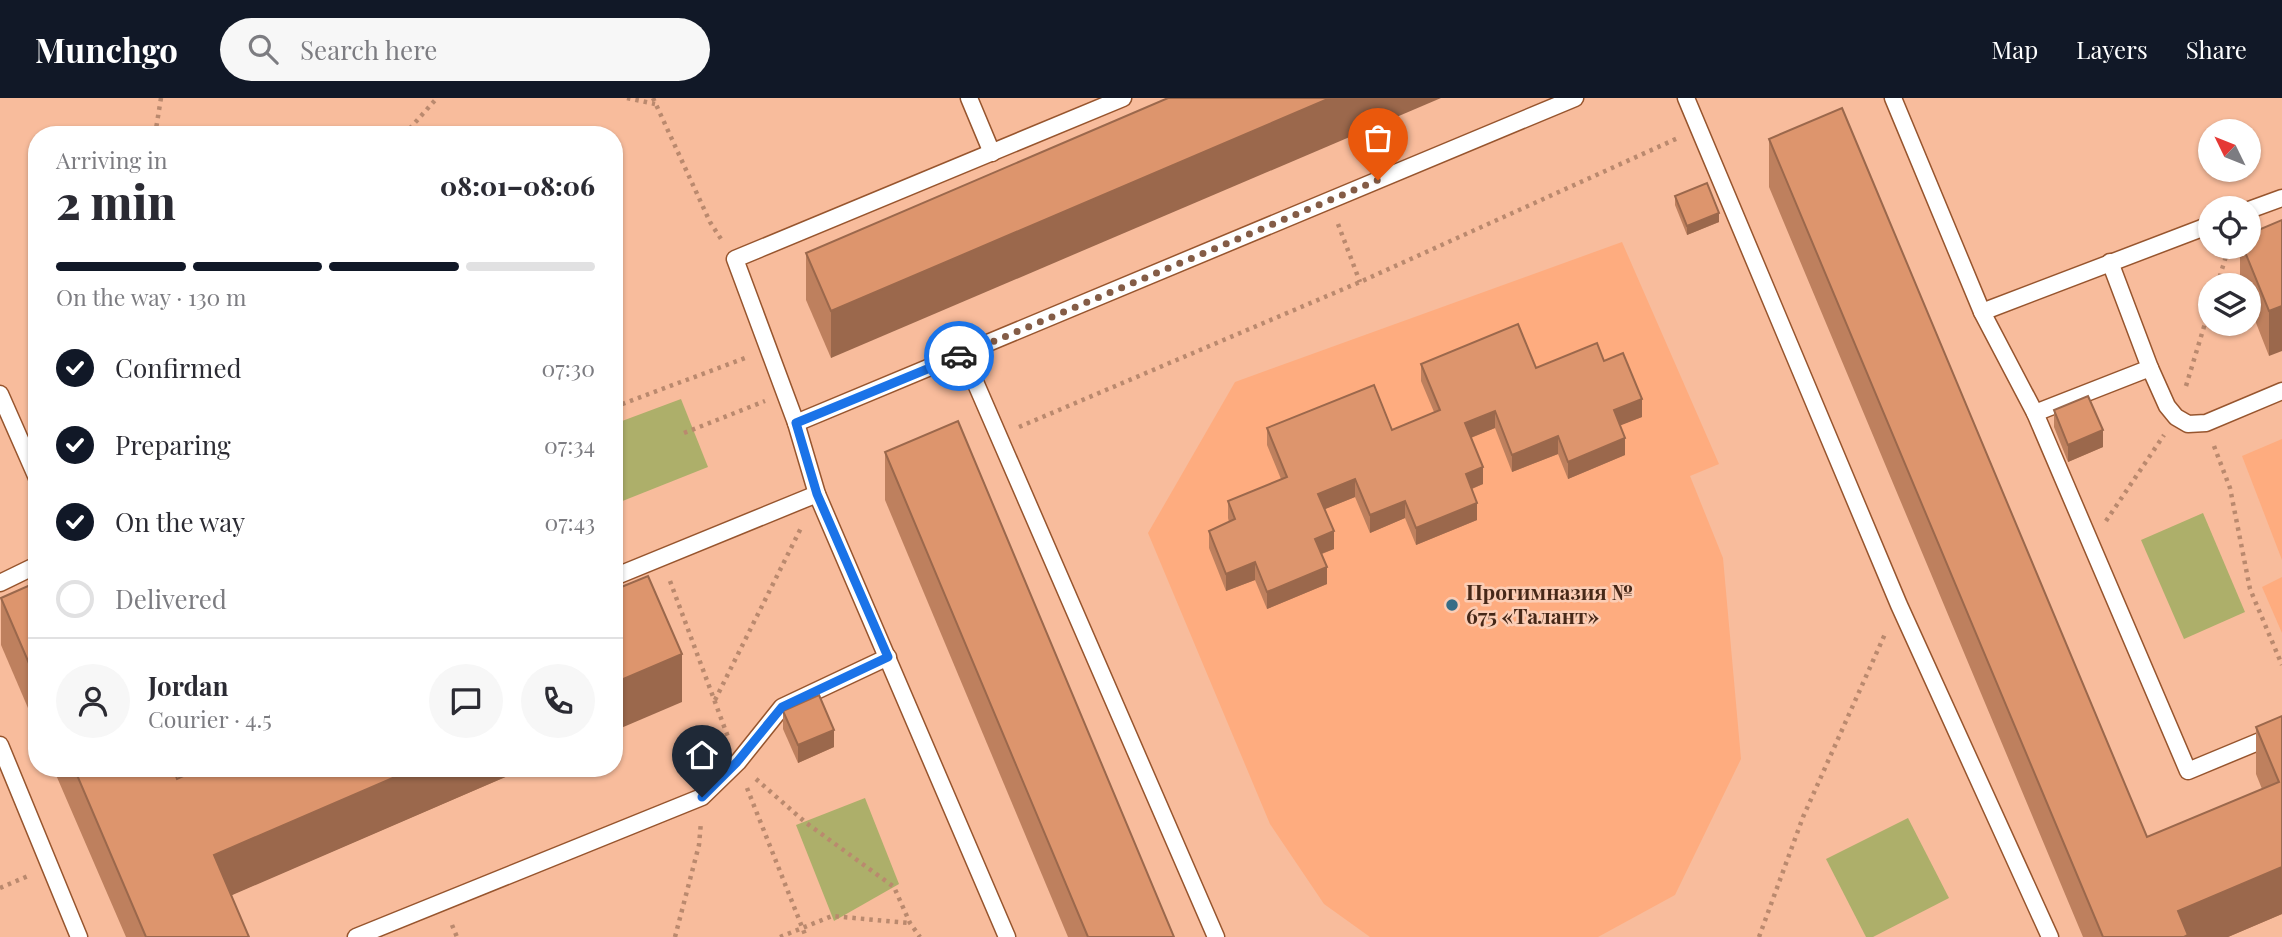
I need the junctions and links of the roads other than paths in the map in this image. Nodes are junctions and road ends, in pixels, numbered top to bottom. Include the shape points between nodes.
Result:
1 (969, 98) edge
2 (1122, 98) edge
3 (1575, 98) edge
4 (1686, 98) edge
5 (1893, 98) edge
6 (992, 153) junction
7 (2282, 198) edge
8 (2261, 206) edge
9 (2198, 229) edge
10 (2110, 262) junction
11 (1982, 312) junction
12 (963, 354) junction
13 (2150, 368) junction
14 (2282, 391) edge
15 (0, 394) edge
16 (2035, 413) junction
17 (796, 423) junction
18 (28, 458) edge
19 (817, 494) junction
20 (28, 569) edge
21 (623, 573) edge
22 (0, 583) edge
23 (888, 657) junction
24 (2282, 732) edge
25 (0, 745) edge
26 (79, 937) edge
27 (356, 937) edge
28 (1007, 937) edge
29 (1216, 937) edge
30 (2050, 937) edge

1 - 6 lane
2 - 6 lane
3 - 12 lane
4 - 30 lane via 1899,605
5 - 11 lane
6 - 17 lane via 735,259
7 - 8 lane
9 - 10 lane
10 - 11 lane
10 - 13 lane
11 - 16 lane
12 - 17 lane
12 - 29 lane
13 - 14 lane via 2167,406 2188,424 2206,423
13 - 16 lane
15 - 18 lane
16 - 24 lane via 2188,771
17 - 19 lane
19 - 21 lane
19 - 23 lane
20 - 22 lane
23 - 27 lane via 782,707 702,797
23 - 28 lane
25 - 26 lane

